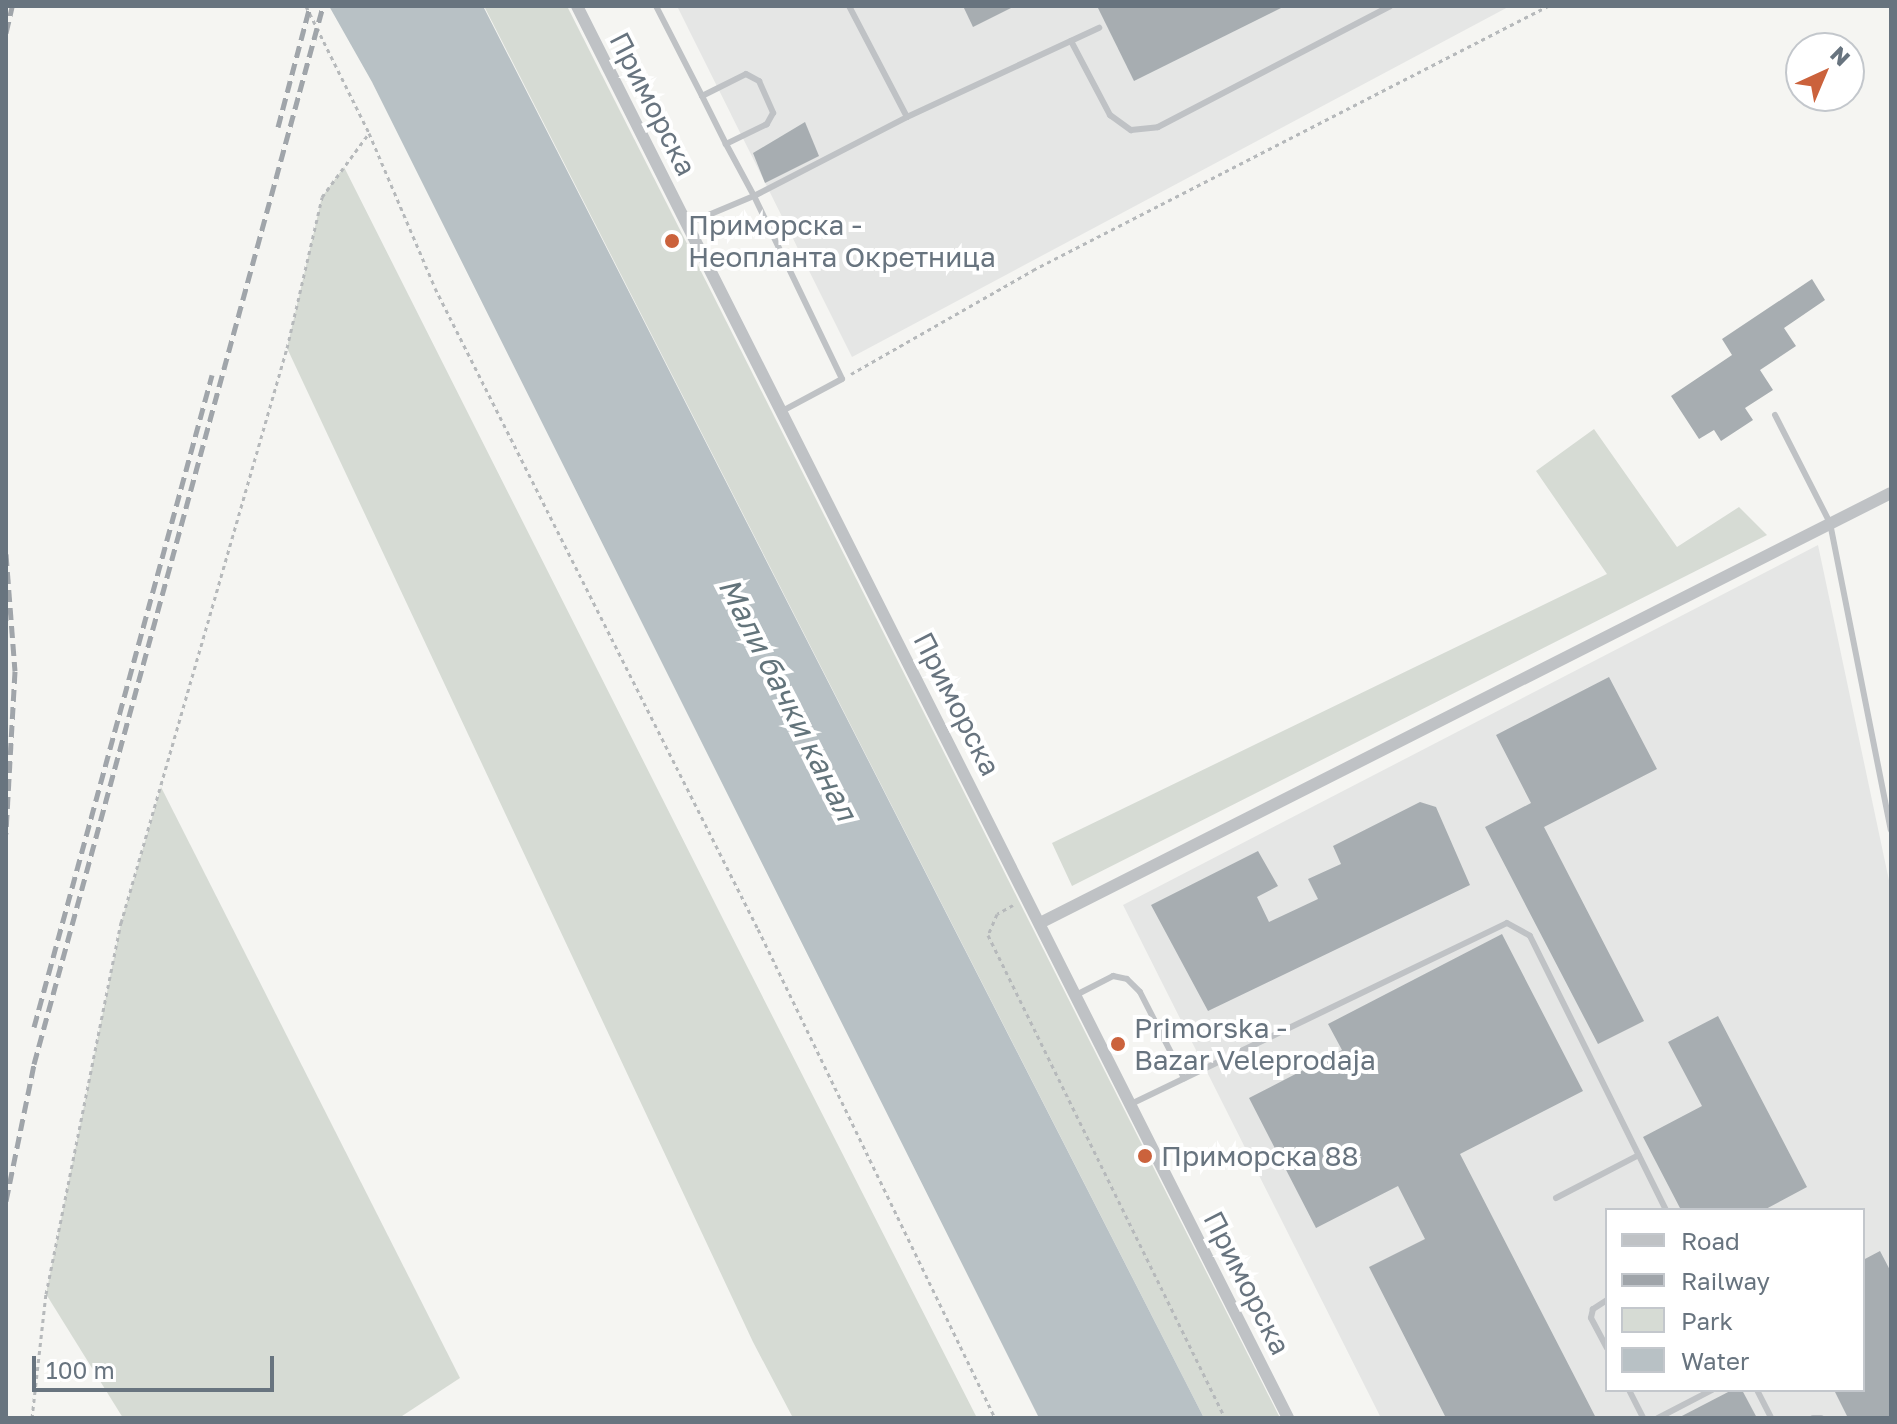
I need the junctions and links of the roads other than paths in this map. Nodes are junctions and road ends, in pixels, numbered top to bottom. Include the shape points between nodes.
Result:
1 (656, 6) edge
2 (849, 6) edge
3 (1390, 6) edge
4 (580, 8) edge
5 (1099, 28) dead end
6 (1071, 41) junction
7 (702, 96) junction
8 (907, 117) junction
9 (726, 144) junction
10 (754, 196) junction
11 (687, 224) junction
12 (782, 411) junction
13 (1775, 415) dead end
14 (1891, 493) edge
15 (1830, 523) junction
16 (1891, 830) edge
17 (1040, 923) junction
18 (1076, 995) junction
19 (1184, 1078) junction
20 (1131, 1104) junction
21 (1639, 1155) junction
22 (1556, 1198) dead end
23 (1665, 1208) edge
24 (1605, 1301) edge
25 (1605, 1344) edge
26 (1630, 1392) edge
27 (1708, 1392) edge
28 (1758, 1392) edge
29 (1288, 1418) edge
30 (1643, 1418) edge
31 (1658, 1418) edge
32 (1771, 1418) edge
33 (1813, 1418) edge
34 (1821, 1418) edge

1 - 7 lane
2 - 8 lane
3 - 6 lane via 1158,127 1131,130 1110,115
4 - 11 street, Приморска
5 - 6 lane
6 - 8 lane
7 - 9 lane
7 - 9 lane via 746,74 759,81 773,113 767,124
8 - 10 lane
9 - 10 lane
10 - 11 lane
10 - 12 lane via 842,379
11 - 12 street, Приморска
12 - 17 street, Приморска
13 - 15 lane
14 - 15 street
15 - 16 lane
15 - 17 street
17 - 18 street, Приморска
18 - 19 lane via 1113,976 1127,979 1140,992
18 - 20 street, Приморска
19 - 20 lane
19 - 21 lane via 1507,923 1530,936
20 - 29 street, Приморска
21 - 22 lane
21 - 23 lane
24 - 25 lane via 1593,1309 1591,1318
26 - 30 lane
27 - 31 lane
28 - 32 lane
33 - 34 lane

